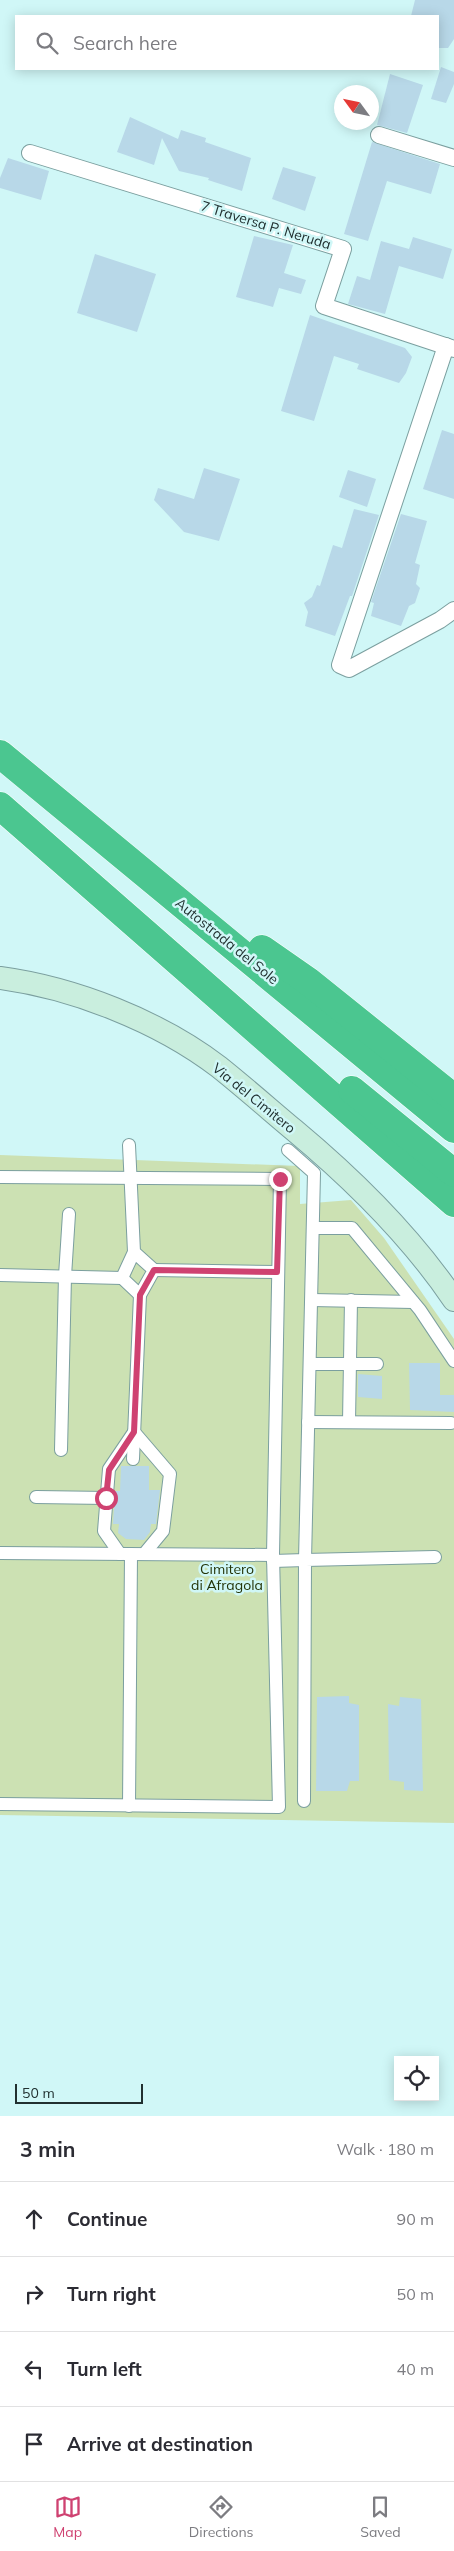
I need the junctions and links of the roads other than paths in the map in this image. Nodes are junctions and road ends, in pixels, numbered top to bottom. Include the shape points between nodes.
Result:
1 (379, 135) dead end
2 (30, 153) dead end
3 (454, 158) edge
4 (450, 347) edge
5 (454, 610) edge
6 (0, 754) edge
7 (0, 805) edge
8 (117, 850) junction
9 (0, 978) edge
10 (454, 1098) edge
11 (454, 1129) edge
12 (129, 1145) dead end
13 (288, 1150) dead end
14 (454, 1173) edge
15 (0, 1177) edge
16 (131, 1178) junction
17 (454, 1203) edge
18 (69, 1214) dead end
19 (314, 1228) junction
20 (134, 1252) junction
21 (154, 1270) junction
22 (277, 1272) junction
23 (0, 1274) edge
24 (65, 1276) junction
25 (122, 1278) junction
26 (140, 1295) junction
27 (312, 1300) junction
28 (351, 1300) junction
29 (454, 1300) edge
30 (413, 1302) junction
31 (454, 1361) edge
32 (310, 1364) junction
33 (349, 1364) junction
34 (377, 1364) dead end
35 (308, 1422) junction
36 (349, 1422) junction
37 (451, 1423) dead end
38 (134, 1432) junction
39 (62, 1450) dead end
40 (133, 1459) dead end
41 (36, 1497) dead end
42 (106, 1498) junction
43 (0, 1553) edge
44 (132, 1554) junction
45 (435, 1557) dead end
46 (273, 1558) junction
47 (305, 1560) junction
48 (304, 1801) dead end
49 (0, 1804) edge
50 (129, 1806) junction

1 - 3 street
2 - 4 street, 7 Traversa P. Neruda via 343,249 324,306
4 - 5 street via 340,665 348,669
6 - 8 highway, Autostrada del Sole
7 - 14 highway
7 - 17 highway
8 - 10 highway via 308,981
8 - 11 highway, Autostrada del Sole
9 - 29 main road, Via del Cimitero via 71,993 120,1010 217,1066 366,1194 405,1235
12 - 16 street
13 - 19 street via 314,1173
15 - 16 street
16 - 20 street
16 - 22 street via 280,1179
18 - 24 street
19 - 27 street
19 - 30 street via 352,1228
20 - 21 street
20 - 25 street
21 - 22 street
21 - 26 street
22 - 46 street
23 - 24 street
24 - 25 street
24 - 39 street
25 - 26 street
26 - 38 street
27 - 28 street
27 - 32 street
28 - 30 street
28 - 33 street
30 - 31 street
32 - 33 street
32 - 35 street
33 - 34 street
33 - 36 street
35 - 36 street
35 - 47 street
36 - 37 street
38 - 40 street
38 - 42 street via 109,1470
38 - 44 street via 170,1474 163,1531
41 - 42 street
42 - 44 street via 104,1530
43 - 44 street
44 - 46 street
44 - 50 street
45 - 47 street
46 - 47 street
46 - 50 street via 279,1807
47 - 48 street
49 - 50 street

